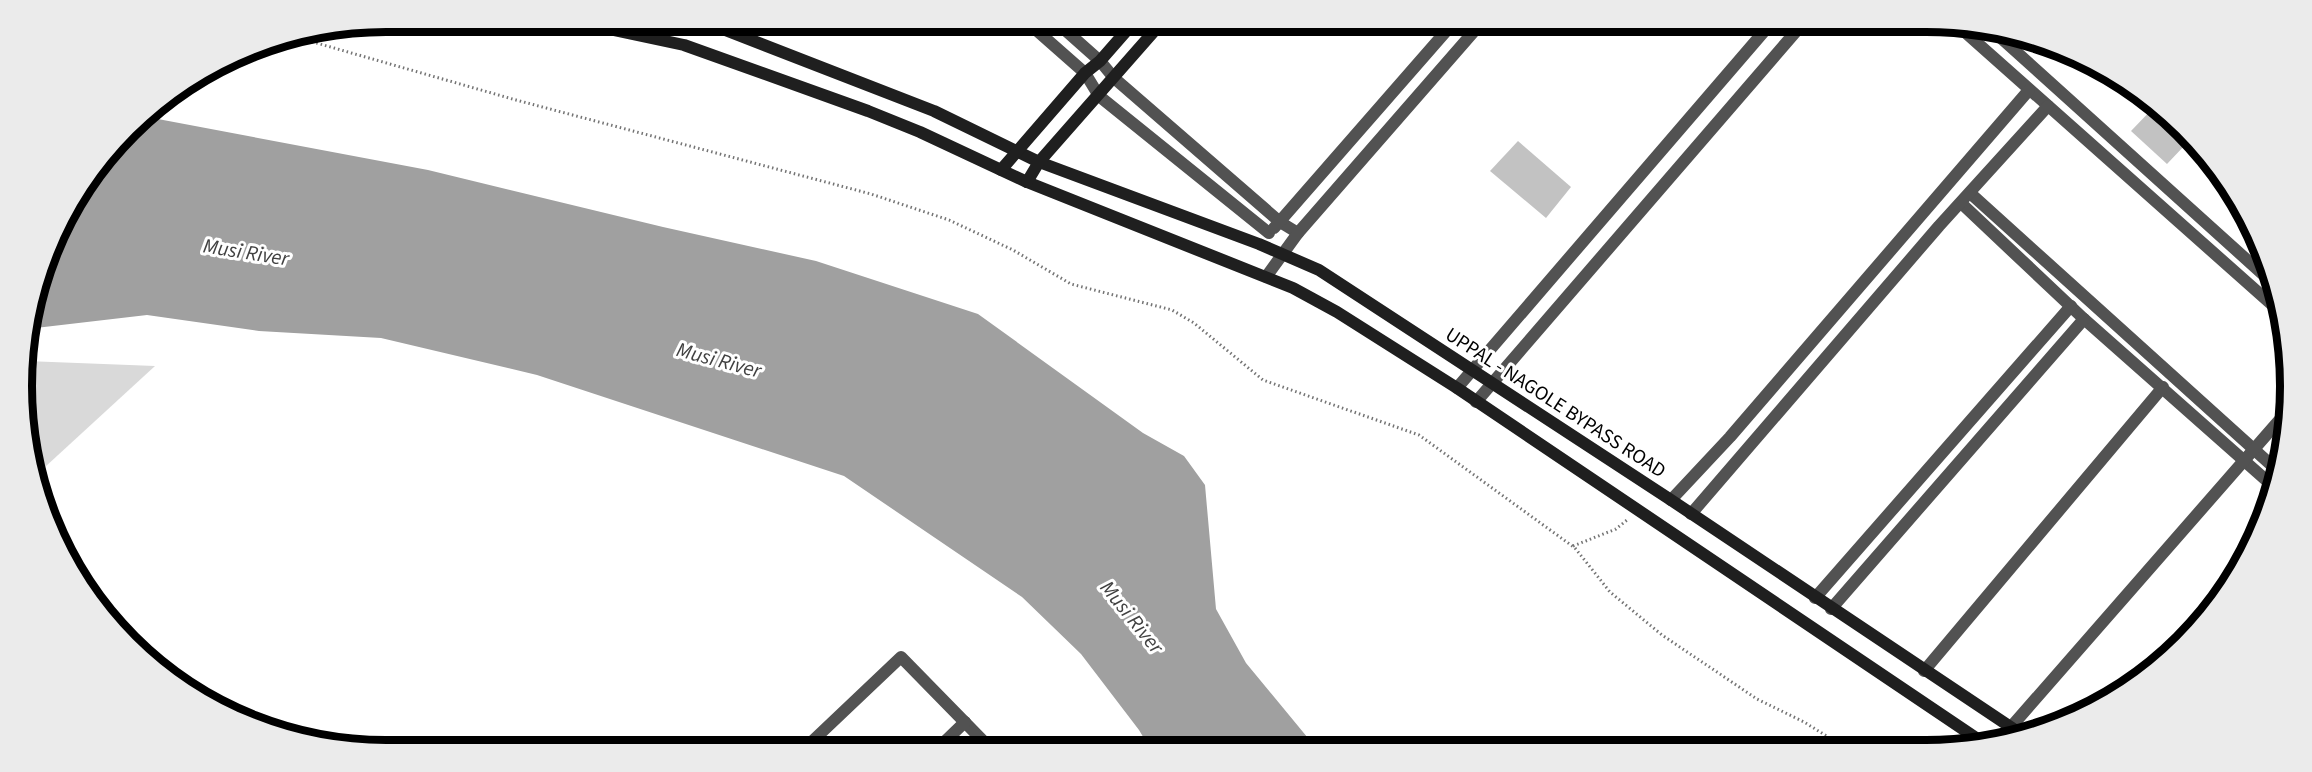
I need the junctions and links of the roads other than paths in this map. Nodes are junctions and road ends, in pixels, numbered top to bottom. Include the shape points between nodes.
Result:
1 (623, 32) edge
2 (730, 32) edge
3 (1038, 32) edge
4 (1067, 32) edge
5 (1125, 32) edge
6 (1154, 32) edge
7 (1445, 32) edge
8 (1473, 32) edge
9 (1763, 32) edge
10 (1795, 32) edge
11 (1968, 35) edge
12 (2002, 40) edge
13 (1100, 61) junction
14 (1085, 73) junction
15 (1114, 78) junction
16 (2029, 90) junction
17 (1099, 96) junction
18 (2048, 106) junction
19 (1017, 152) junction
20 (1039, 162) junction
21 (1001, 170) junction
22 (1317, 179) junction
23 (1027, 182) junction
24 (1970, 193) junction
25 (1961, 203) junction
26 (1312, 217) junction
27 (1280, 222) junction
28 (1298, 232) junction
29 (1269, 233) junction
30 (1259, 244) junction
31 (1285, 255) junction
32 (2263, 274) edge
33 (1266, 277) junction
34 (2270, 303) edge
35 (2071, 306) junction
36 (2084, 319) junction
37 (1472, 369) junction
38 (1491, 382) junction
39 (2163, 387) junction
40 (1457, 388) junction
41 (1476, 402) junction
42 (2278, 421) edge
43 (2253, 449) junction
44 (2243, 460) junction
45 (2271, 465) edge
46 (2267, 481) edge
47 (1671, 500) junction
48 (1691, 514) junction
49 (1815, 598) junction
50 (1831, 609) junction
51 (1924, 671) junction
52 (965, 722) junction
53 (2018, 728) edge
54 (2014, 729) edge
55 (1974, 737) edge
56 (814, 740) edge
57 (946, 740) edge
58 (982, 740) edge

1 - 21 street via 684,45 868,111
2 - 19 street, UPPAL - NAGOLE BYPASS ROAD via 934,111
3 - 14 street
4 - 13 street
5 - 13 street
6 - 15 street
7 - 22 street
8 - 26 street
9 - 37 street
10 - 38 street
11 - 16 street
12 - 32 street
13 - 14 street
13 - 15 street
14 - 17 street
14 - 19 street
15 - 17 street
15 - 27 street
16 - 18 street
16 - 47 street via 1738,428
17 - 20 street
17 - 29 street
18 - 24 street
18 - 34 street
19 - 20 street, UPPAL - NAGOLE BYPASS ROAD
19 - 21 street
20 - 23 street
20 - 30 street, UPPAL - NAGOLE BYPASS ROAD
21 - 23 street
22 - 26 street
22 - 27 street
23 - 33 street
24 - 25 street
24 - 43 street
25 - 35 street
25 - 48 street
26 - 28 street
27 - 28 street
27 - 29 street
28 - 31 street
29 - 30 street
30 - 31 street, UPPAL - NAGOLE BYPASS ROAD
31 - 33 street
31 - 37 street, UPPAL - NAGOLE BYPASS ROAD via 1318,270
33 - 40 street via 1337,312
35 - 36 street
35 - 49 street
36 - 39 street
36 - 50 street
37 - 38 street, UPPAL - NAGOLE BYPASS ROAD
37 - 40 street
38 - 41 street
38 - 47 street, UPPAL - NAGOLE BYPASS ROAD
39 - 44 street
39 - 51 street
40 - 41 street
41 - 55 street
42 - 43 street
43 - 44 street
43 - 45 street
44 - 46 street
44 - 53 street
47 - 48 street, UPPAL - NAGOLE BYPASS ROAD
48 - 49 street, UPPAL - NAGOLE BYPASS ROAD
49 - 50 street, UPPAL - NAGOLE BYPASS ROAD
50 - 51 street, UPPAL - NAGOLE BYPASS ROAD
51 - 54 street, UPPAL - NAGOLE BYPASS ROAD
52 - 56 street via 901,657
52 - 57 street
52 - 58 street

